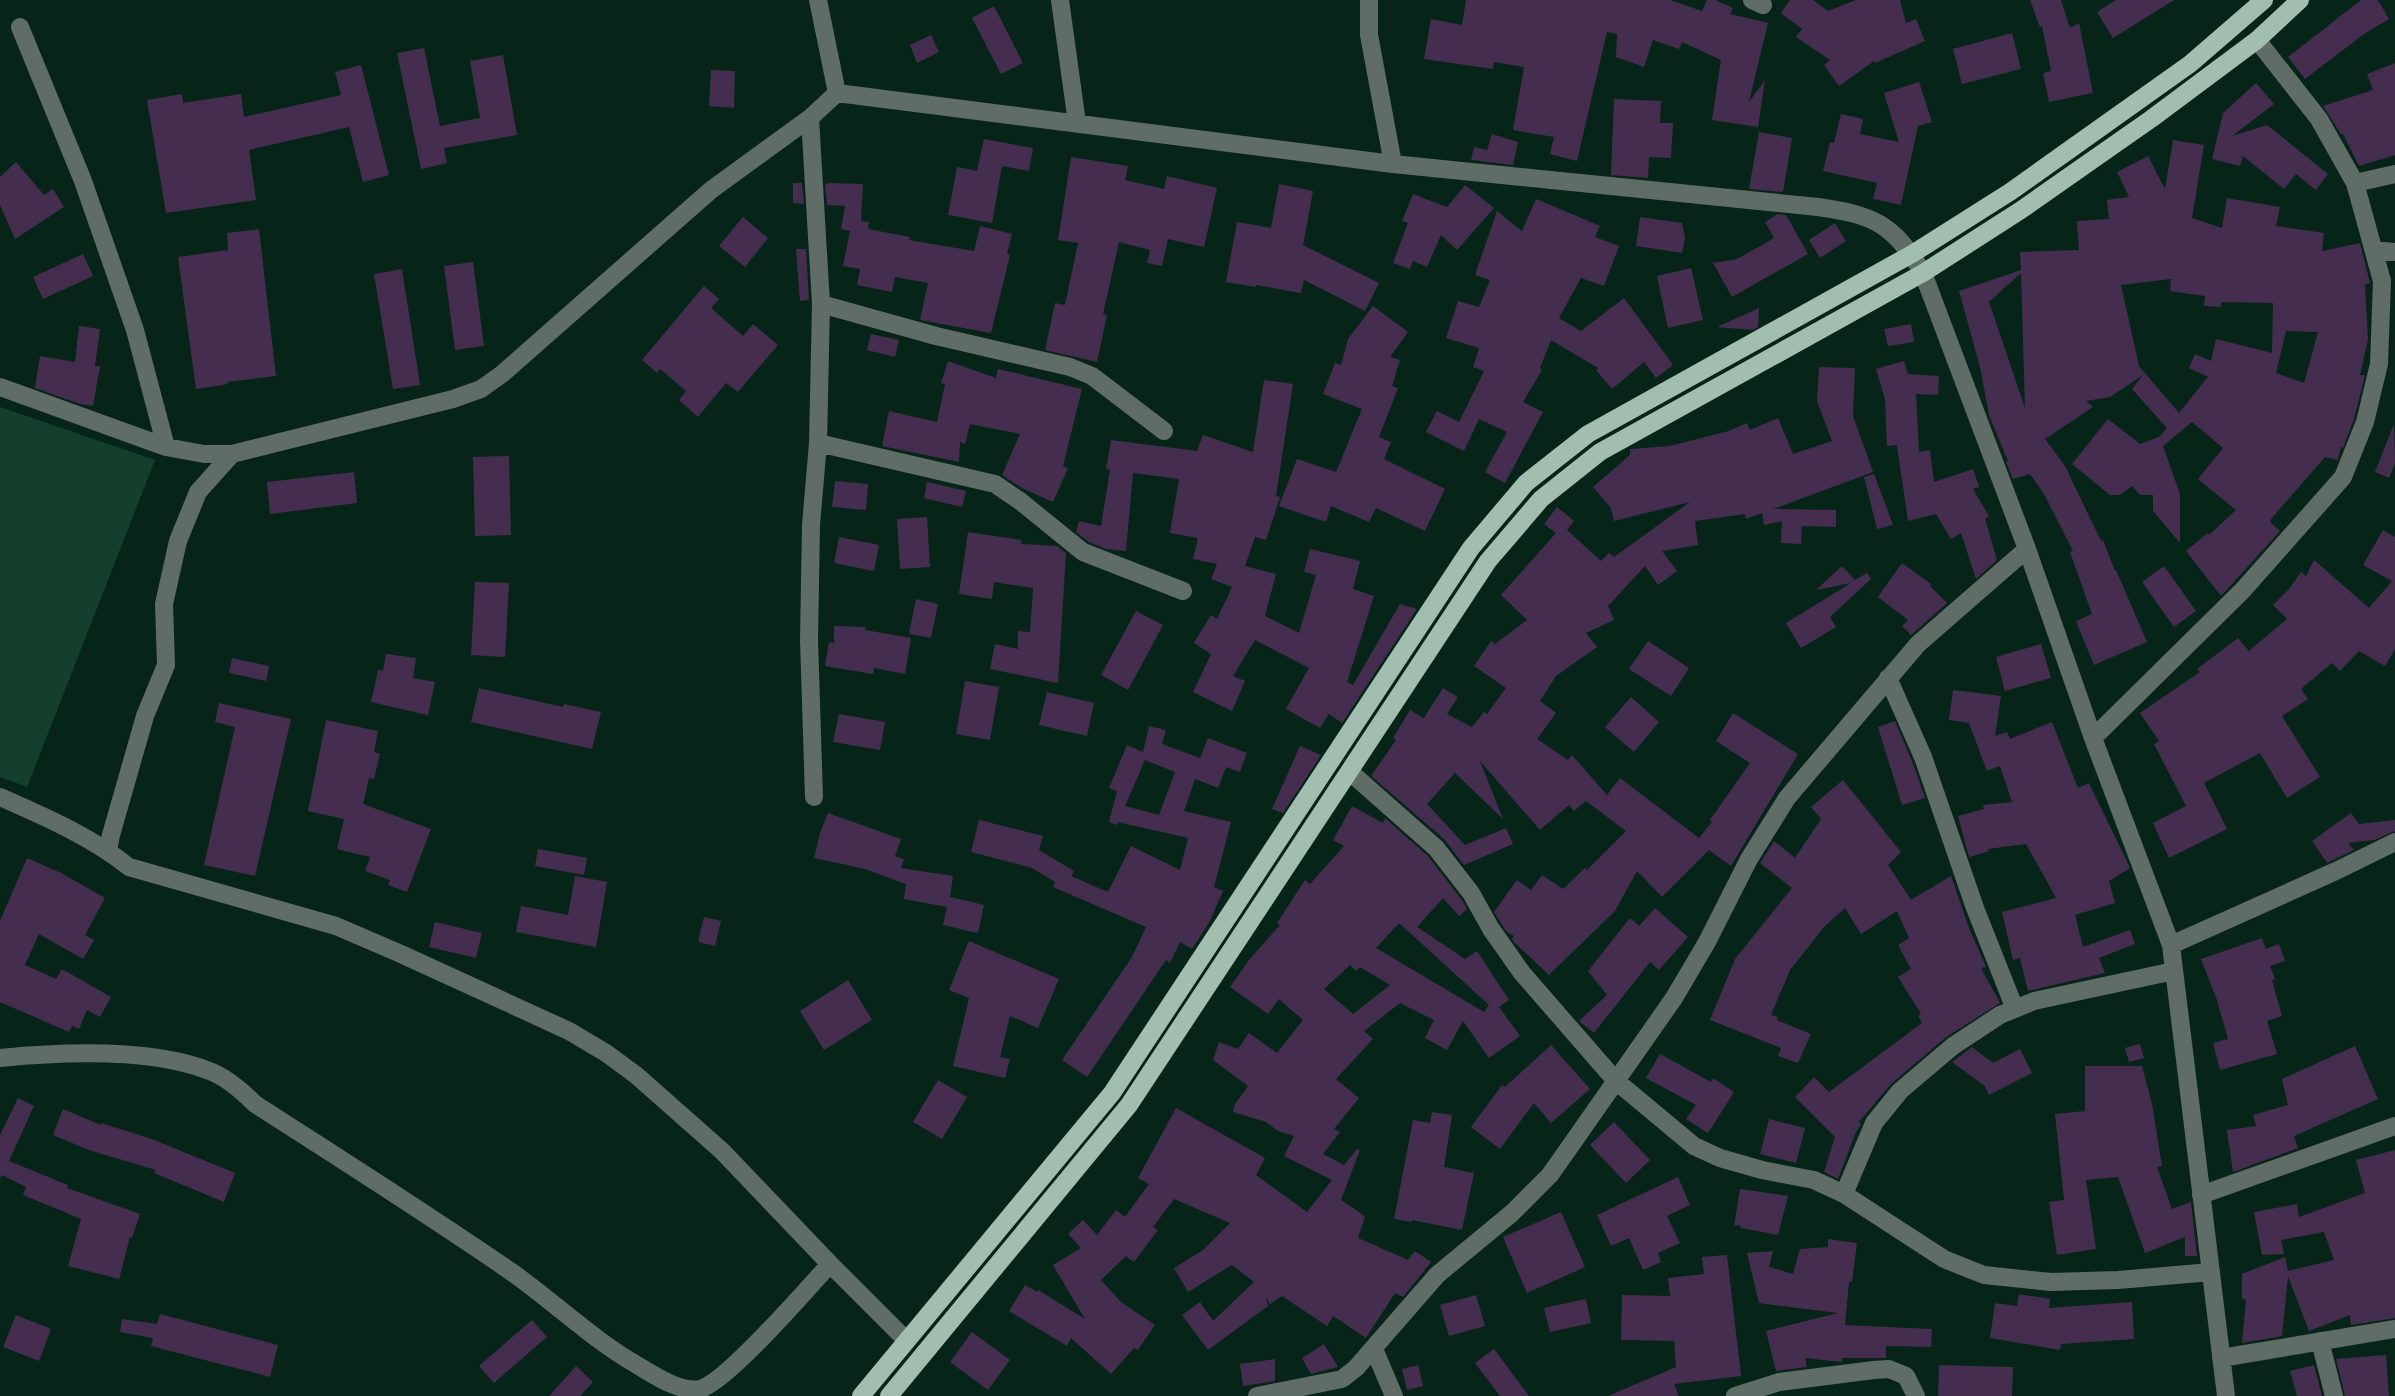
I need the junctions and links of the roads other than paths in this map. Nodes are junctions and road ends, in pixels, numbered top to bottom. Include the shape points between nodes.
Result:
1 (818, 0) edge
2 (1060, 0) edge
3 (1369, 0) edge
4 (2264, 0) edge
5 (2300, 0) edge
6 (20, 27) dead end
7 (2257, 40) junction
8 (837, 93) junction
9 (810, 118) junction
10 (1077, 123) junction
11 (1393, 164) junction
12 (2395, 174) edge
13 (2355, 183) junction
14 (2374, 250) junction
15 (2395, 252) edge
16 (1912, 254) junction
17 (1923, 273) junction
18 (821, 304) junction
19 (0, 387) edge
20 (1164, 431) dead end
21 (818, 443) junction
22 (166, 447) junction
23 (232, 454) junction
24 (2027, 549) junction
25 (1183, 591) dead end
26 (1888, 678) junction
27 (2093, 738) junction
28 (1350, 772) junction
29 (0, 797) edge
30 (814, 797) dead end
31 (2395, 842) edge
32 (108, 851) junction
33 (2171, 945) junction
34 (2174, 971) junction
35 (2015, 1009) junction
36 (0, 1058) edge
37 (1616, 1081) junction
38 (2395, 1126) edge
39 (1844, 1194) junction
40 (2201, 1195) junction
41 (830, 1264) junction
42 (2211, 1272) junction
43 (2395, 1329) edge
44 (906, 1340) junction
45 (2320, 1341) junction
46 (1374, 1349) junction
47 (2221, 1358) junction
48 (861, 1396) edge
49 (889, 1396) edge
50 (1257, 1396) edge
51 (1394, 1396) edge
52 (1735, 1396) edge
53 (1916, 1396) edge
54 (2225, 1396) edge
55 (2334, 1396) edge

1 - 8 street
2 - 10 street
3 - 11 street via 1369,35
4 - 16 main road via 2139,101
5 - 7 main road
6 - 22 street via 127,305
7 - 13 street via 2319,119
7 - 17 main road via 2032,202
8 - 9 street
8 - 10 street
9 - 18 street
9 - 23 street via 711,190 512,366 481,388
10 - 11 street
11 - 16 street via 1855,212 1884,225
12 - 13 street
13 - 14 street
14 - 15 street
14 - 27 street via 2382,281 2379,364 2365,422 2343,477 2244,590
16 - 17 street
16 - 44 main road via 1588,434 1526,483 1471,548 1112,1093
17 - 24 street
17 - 28 main road via 1600,452 1541,499 1488,561
18 - 20 street via 1070,367 1092,376
18 - 21 street
19 - 22 street
21 - 25 street via 995,484 1083,552
21 - 30 street via 809,640
22 - 23 street
23 - 32 street via 198,492 178,541 164,604 166,665 145,716
24 - 26 street via 1918,644
24 - 27 street
26 - 35 street via 1923,757
26 - 37 street via 1787,798 1674,998
27 - 33 street
28 - 37 street via 1436,848 1522,973
28 - 49 main road via 1129,1105
29 - 32 street
31 - 33 street
32 - 41 street via 129,867 336,926 569,1031 636,1075 723,1151
33 - 34 street
34 - 35 street
34 - 40 street
35 - 39 street via 1953,1046 1900,1091 1874,1123
36 - 41 street via 131,1056 170,1060 213,1073 527,1283 596,1338 677,1386 696,1390 710,1386
37 - 39 street via 1694,1146 1762,1170 1814,1180
37 - 46 street via 1550,1175 1437,1275
38 - 40 street
39 - 42 street via 1944,1259 1984,1275 2051,1282
40 - 42 street
41 - 44 street
42 - 47 street
43 - 45 street
44 - 48 main road
45 - 47 street
45 - 55 street
46 - 50 street via 1342,1379
46 - 51 street
47 - 54 street
52 - 53 street via 1779,1382 1889,1370 1906,1376

